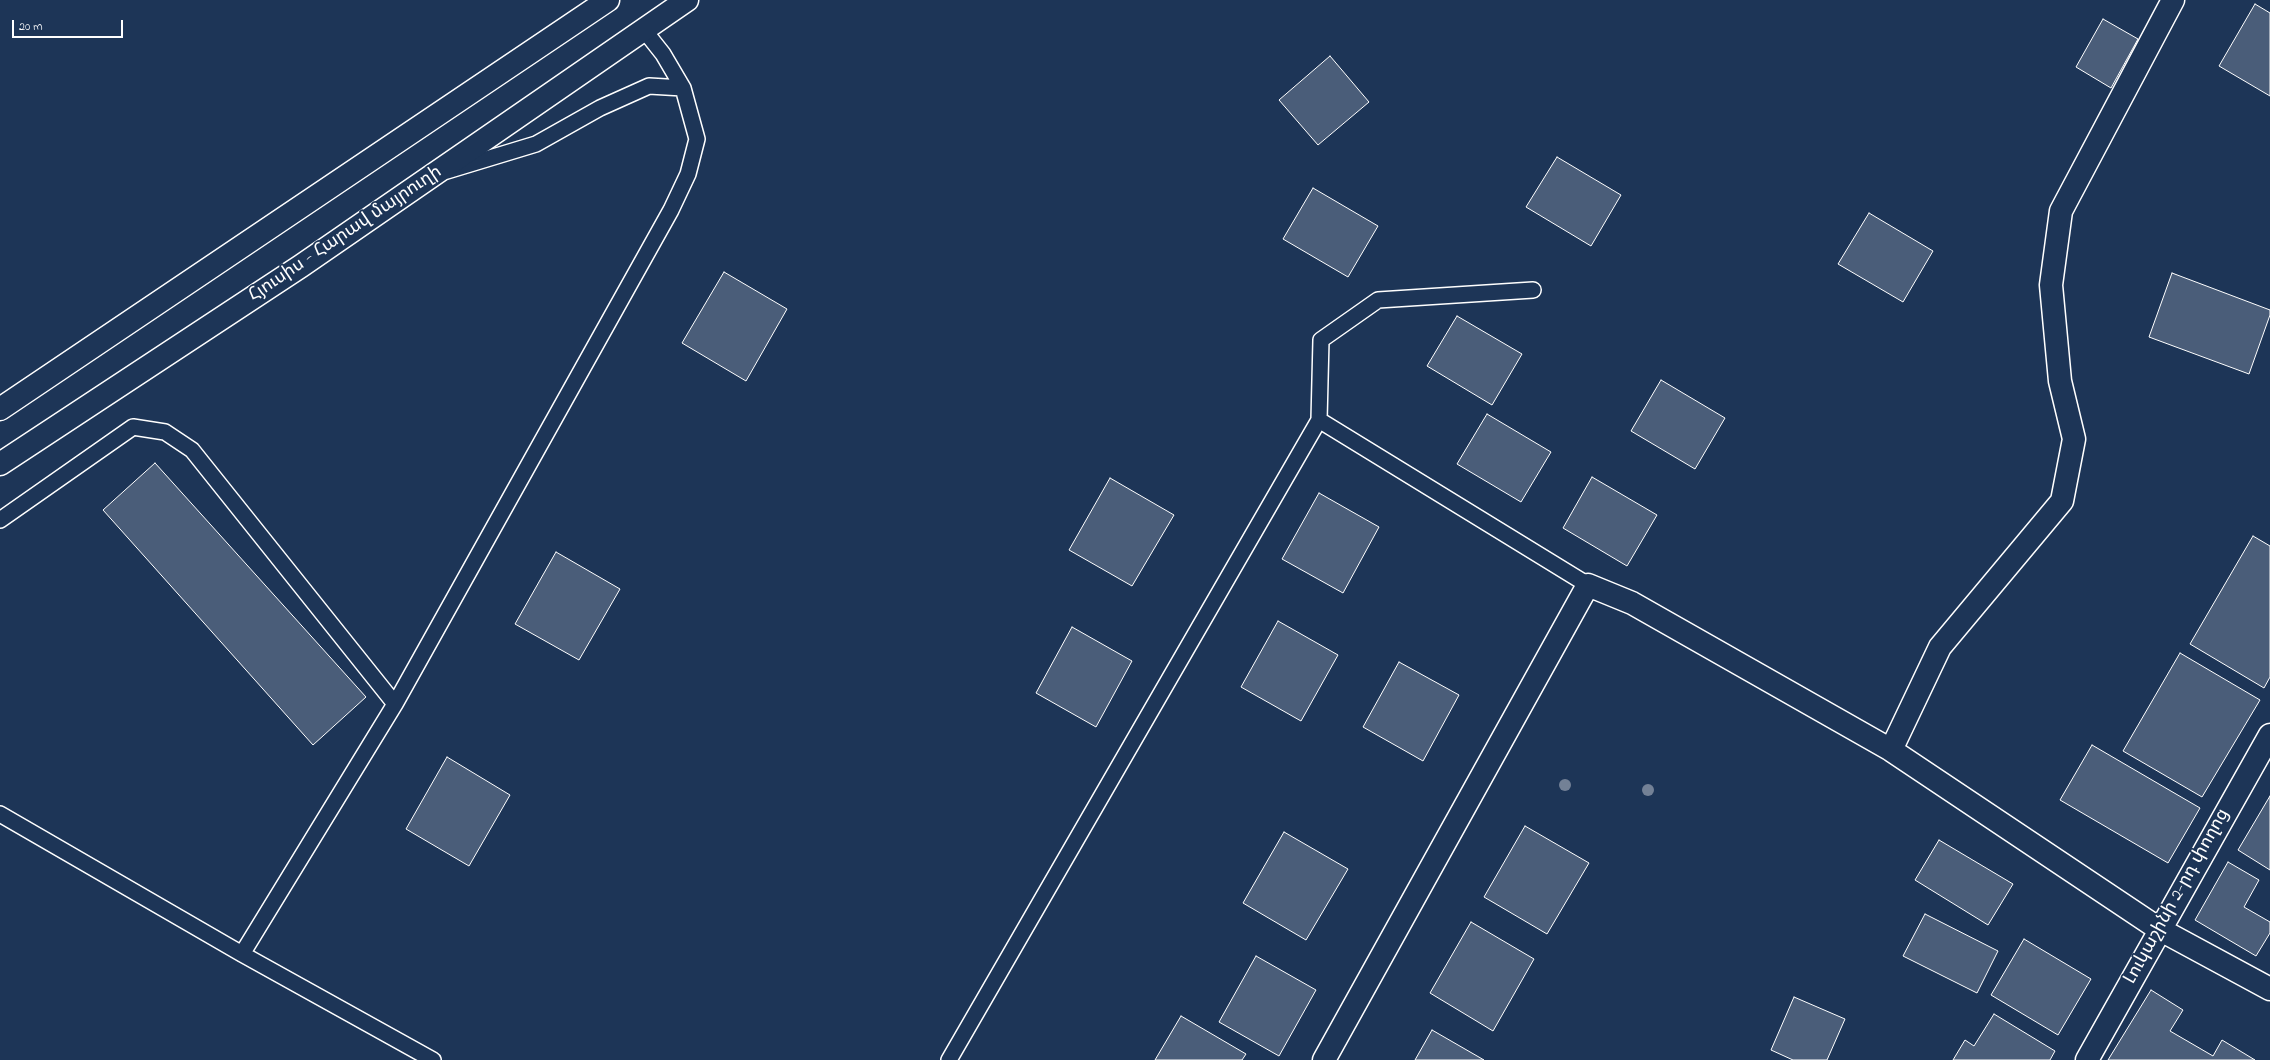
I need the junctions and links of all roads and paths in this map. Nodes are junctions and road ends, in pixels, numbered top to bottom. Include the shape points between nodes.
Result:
1 (608, 0) edge
2 (687, 0) edge
3 (2173, 0) edge
4 (644, 30) junction
5 (683, 88) junction
6 (436, 175) junction
7 (1533, 290) dead end
8 (0, 409) edge
9 (1318, 420) junction
10 (0, 464) edge
11 (0, 520) edge
12 (1588, 585) junction
13 (395, 704) junction
14 (2270, 735) edge
15 (1891, 750) junction
16 (0, 814) edge
17 (2159, 929) junction
18 (242, 954) junction
19 (2270, 988) edge
20 (433, 1060) edge
21 (949, 1060) edge
22 (1324, 1060) edge
23 (2087, 1060) edge

1 - 8 main road
2 - 4 main road, Հյուսիս - Հարավ մայրուղի
3 - 15 main road via 2061,211 2051,285 2060,381 2074,439 2062,500 1940,647
4 - 5 lane via 663,54
4 - 6 main road, Հյուսիս - Հարավ մայրուղի
5 - 6 lane via 649,86 600,108 536,144
5 - 13 lane via 697,138 688,174 671,210
6 - 10 main road, Հյուսիս - Հարավ մայրուղի
7 - 9 lane via 1378,300 1321,340
9 - 12 lane
9 - 21 lane
11 - 13 lane via 133,427 165,432 192,450
12 - 15 main road via 1632,603
12 - 22 main road
13 - 18 lane
14 - 17 main road, Լուկաշինի 2-րդ փողոց
15 - 17 main road
16 - 18 lane
17 - 19 main road
17 - 23 main road, Լուկաշինի 2-րդ փողոց
18 - 20 lane

